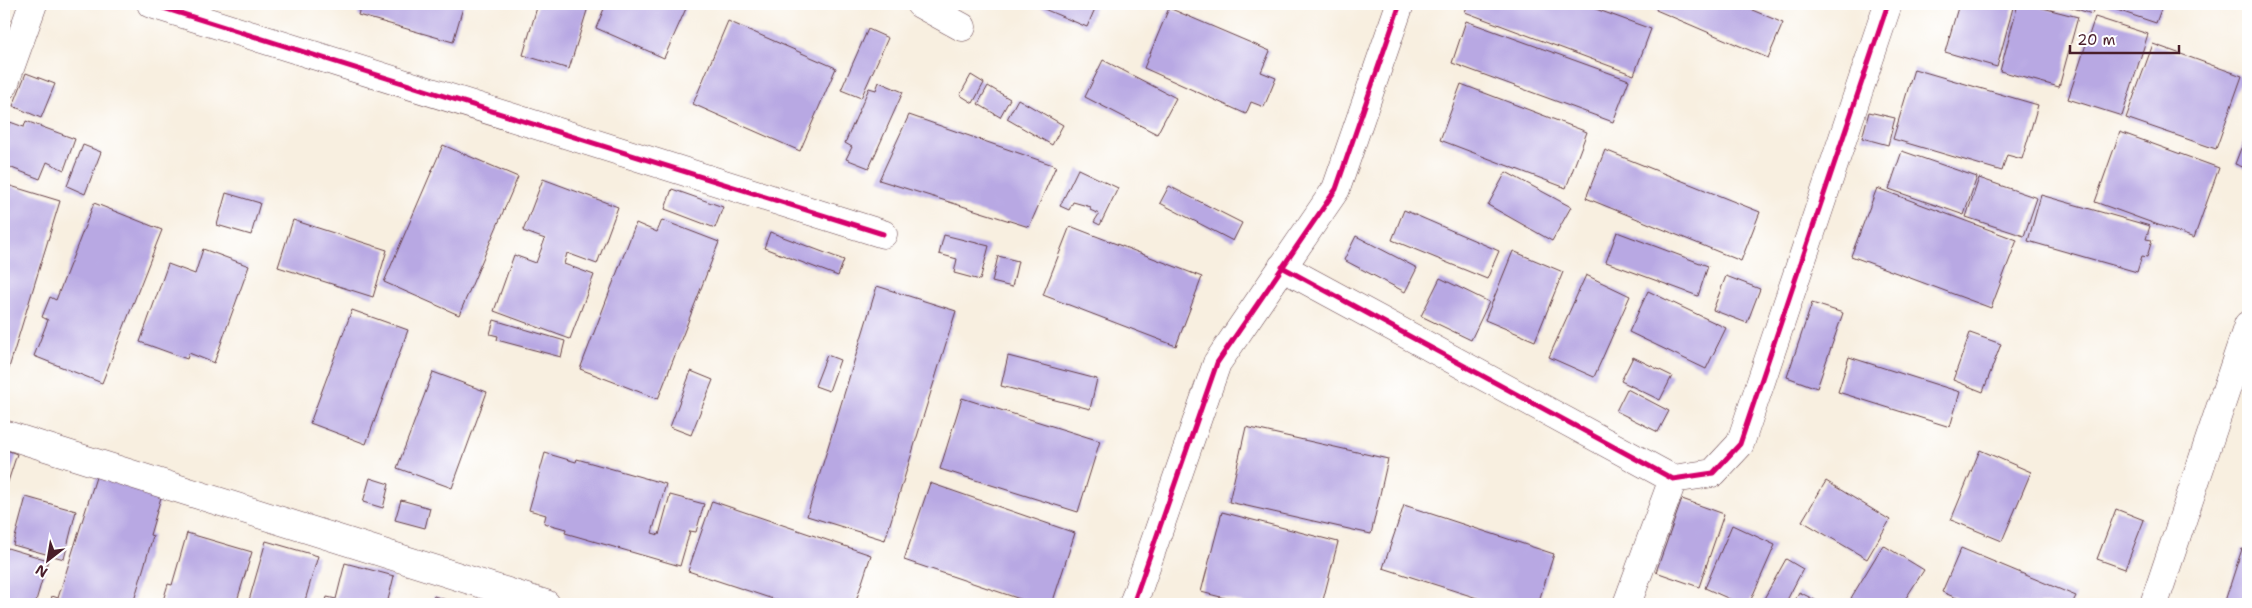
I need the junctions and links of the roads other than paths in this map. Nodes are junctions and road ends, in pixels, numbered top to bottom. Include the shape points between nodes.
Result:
1 (33, 4) edge
2 (151, 4) edge
3 (920, 4) edge
4 (1400, 4) edge
5 (1888, 4) edge
6 (962, 27) dead end
7 (4, 85) edge
8 (884, 234) dead end
9 (1282, 267) junction
10 (2248, 325) edge
11 (4, 434) edge
12 (1673, 479) junction
13 (546, 604) edge
14 (1133, 604) edge
15 (1627, 604) edge
16 (2154, 604) edge

1 - 7 street
2 - 8 street
3 - 6 street
4 - 9 street via 1336,189
5 - 12 street via 1740,444 1713,473
9 - 12 street
9 - 14 street via 1217,363
10 - 16 street
11 - 13 street
12 - 15 street

